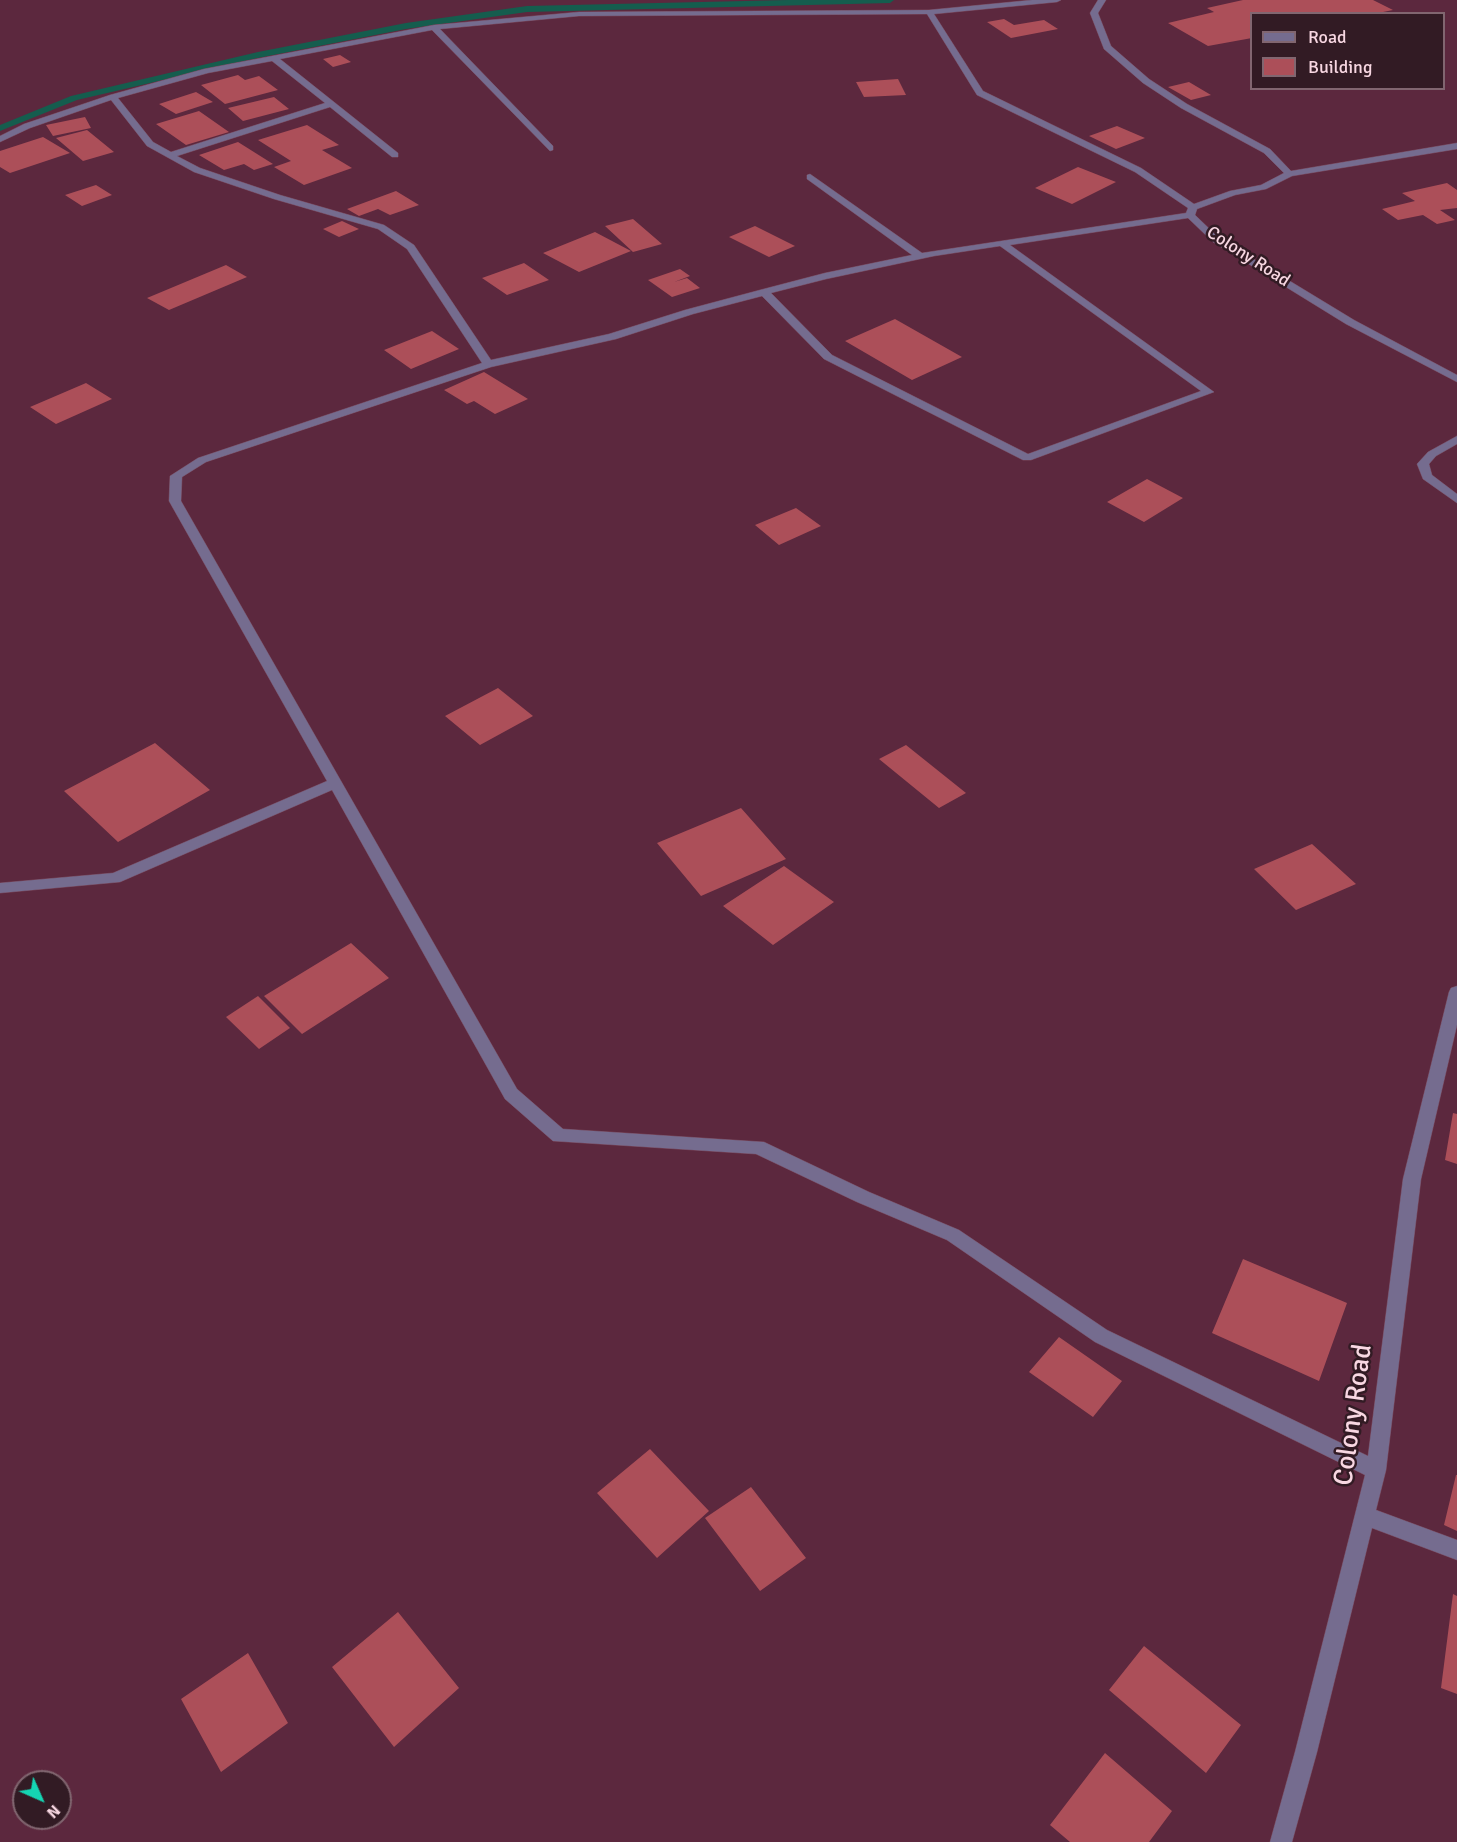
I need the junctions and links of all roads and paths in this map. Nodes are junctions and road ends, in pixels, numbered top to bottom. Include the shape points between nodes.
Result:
1 (1057, 0) edge
2 (1102, 0) edge
3 (929, 12) junction
4 (434, 27) junction
5 (272, 57) junction
6 (113, 97) junction
7 (331, 104) junction
8 (0, 139) edge
9 (1457, 146) edge
10 (550, 148) dead end
11 (170, 155) junction
12 (395, 155) dead end
13 (1289, 174) junction
14 (810, 177) dead end
15 (1191, 211) junction
16 (1002, 243) junction
17 (920, 256) junction
18 (764, 292) junction
19 (488, 364) junction
20 (1457, 379) edge
21 (1457, 439) edge
22 (1457, 500) edge
23 (335, 783) junction
24 (0, 888) edge
25 (1457, 992) edge
26 (1376, 1470) junction
27 (1365, 1516) junction
28 (1457, 1551) edge
29 (1281, 1842) edge

1 - 3 street
2 - 13 street via 1095,13 1107,47 1146,81 1184,106 1267,151
3 - 4 street via 579,14
3 - 15 street via 980,93 1138,170
4 - 5 street
4 - 10 street
5 - 6 street via 207,70
5 - 7 street
6 - 8 street
6 - 11 street via 150,144
7 - 11 street
7 - 12 street
9 - 13 street, Colony Road
11 - 19 street via 217,177 381,227 411,247
13 - 15 street, Colony Road via 1279,181 1233,193
14 - 17 street
15 - 16 street
15 - 20 street, Colony Road via 1216,240 1350,321
16 - 17 street
16 - 18 street via 1209,392 1027,458 828,357
17 - 18 street
18 - 19 street via 612,337
19 - 23 street via 202,460 176,476 175,501
21 - 22 street via 1423,464 1427,477
23 - 24 street via 115,879
23 - 26 street via 511,1094 559,1136 758,1147 953,1235 1101,1335
25 - 26 street, Colony Road via 1412,1179
26 - 27 street, Colony Road
27 - 28 street
27 - 29 street, Colony Road

